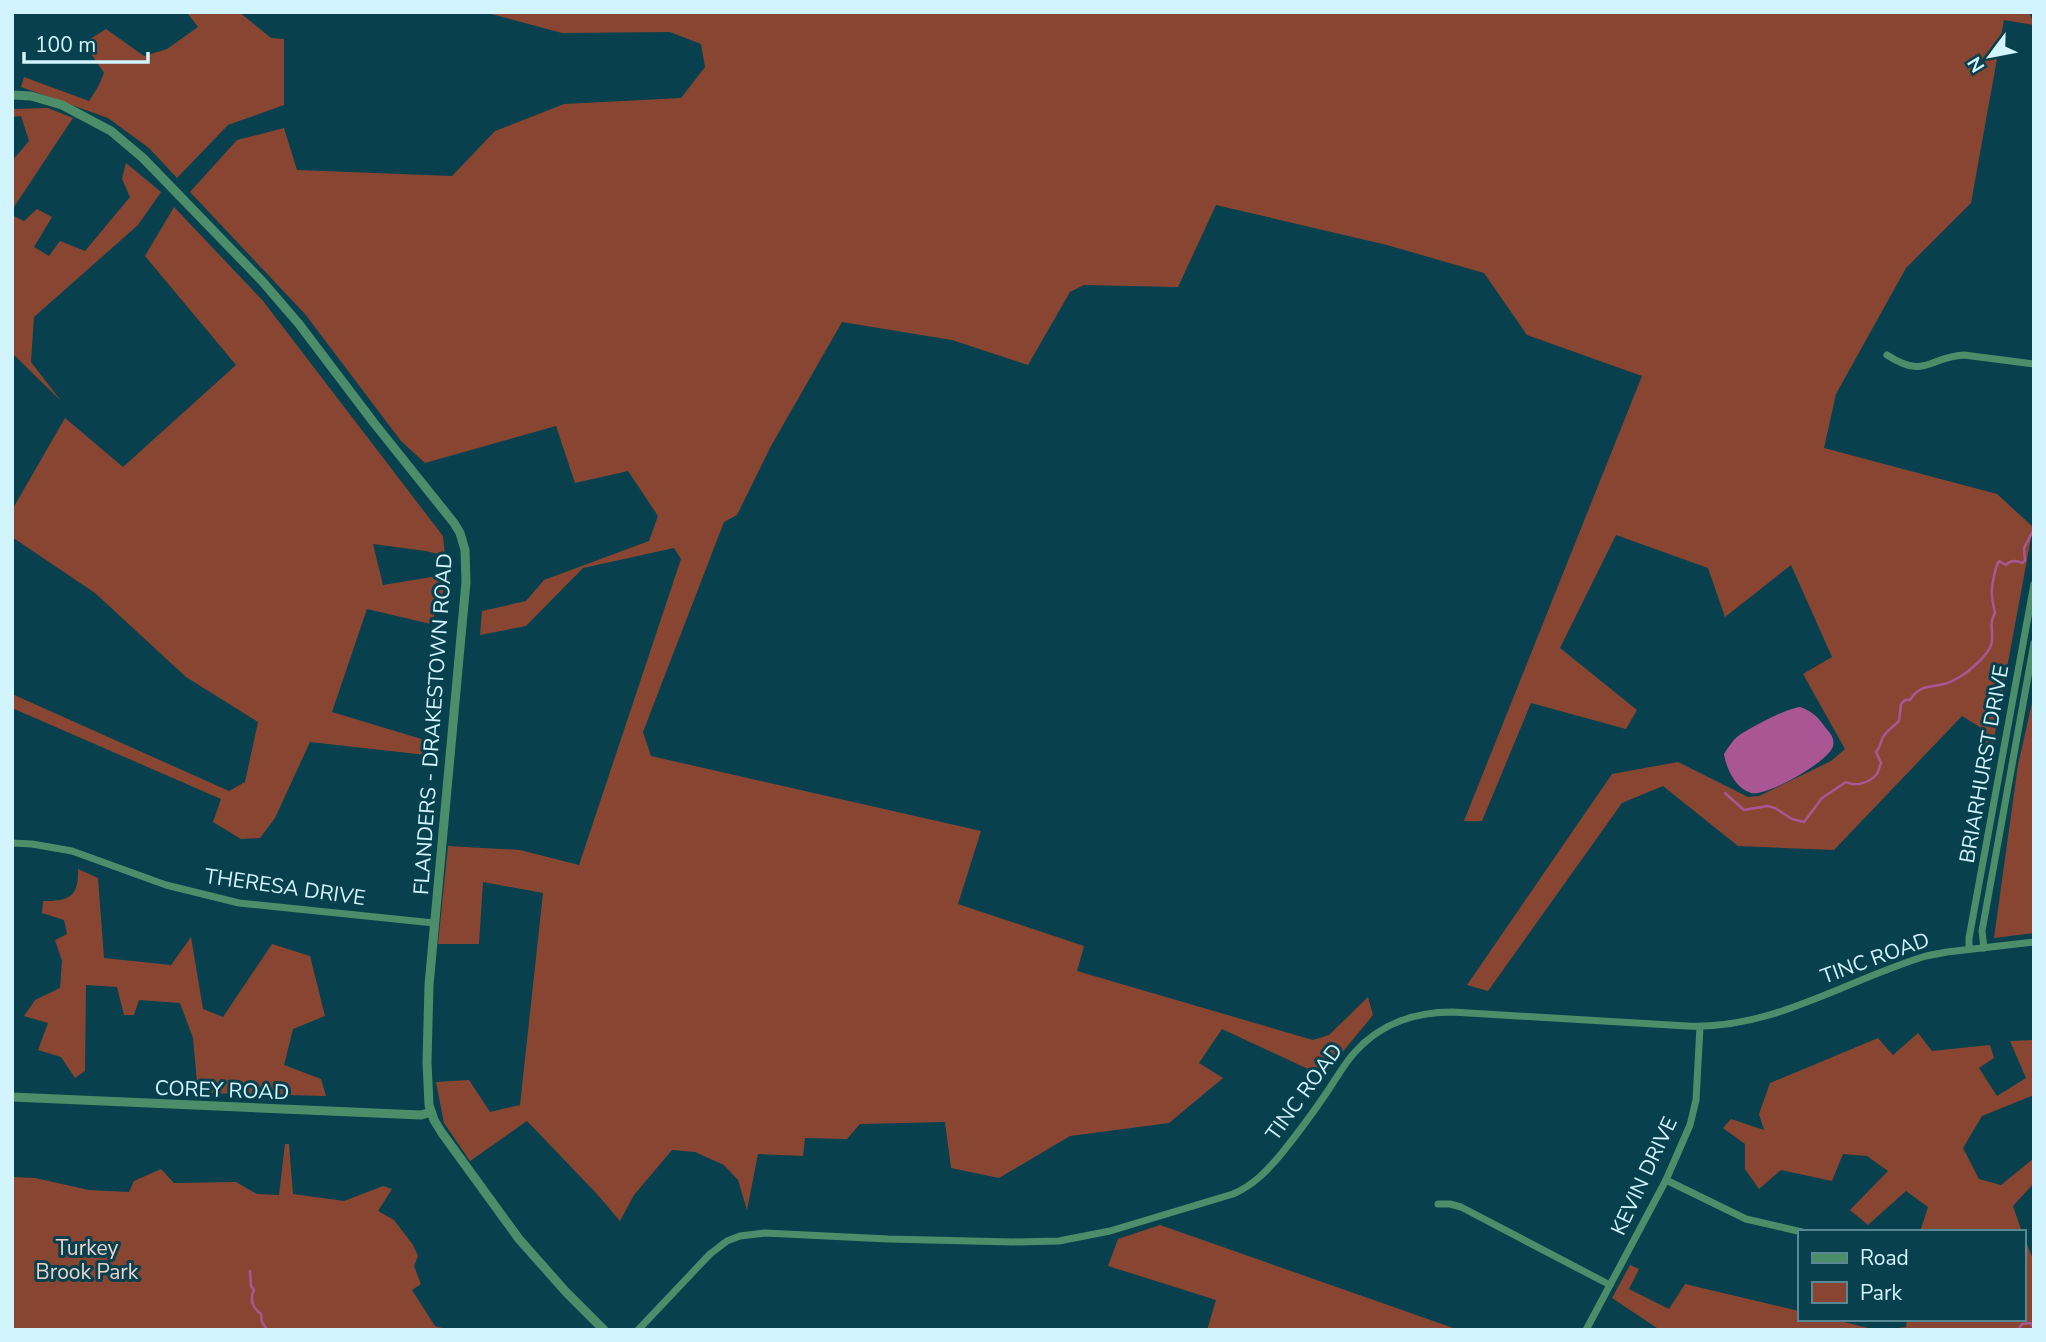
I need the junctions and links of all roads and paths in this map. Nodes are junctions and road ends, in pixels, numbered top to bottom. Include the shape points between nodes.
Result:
1 (12, 94) edge
2 (1887, 355) dead end
3 (2034, 364) edge
4 (2034, 584) edge
5 (2034, 643) edge
6 (12, 844) edge
7 (434, 923) junction
8 (2034, 942) edge
9 (1984, 948) junction
10 (1969, 949) junction
11 (1700, 1027) junction
12 (12, 1097) edge
13 (431, 1112) junction
14 (1666, 1180) junction
15 (1438, 1204) dead end
16 (1798, 1231) edge
17 (1610, 1285) junction
18 (604, 1330) edge
19 (638, 1330) edge
20 (1586, 1330) edge

1 - 7 street, FLANDERS - DRAKESTOWN ROAD via 74,110 111,131 143,158 283,305 460,533 466,582
2 - 3 street via 1917,368 1964,355
4 - 10 street, BRIARHURST DRIVE
5 - 9 street, BRIARHURST DRIVE via 1982,931
6 - 7 street, THERESA DRIVE via 72,851 166,885 239,903
7 - 13 street, FLANDERS - DRAKESTOWN ROAD via 427,1032
8 - 9 street, TINC ROAD
9 - 10 street, TINC ROAD
10 - 11 street, TINC ROAD via 1914,960 1762,1018
11 - 14 street, KEVIN DRIVE via 1696,1100
11 - 19 street, TINC ROAD via 1452,1012 1412,1016 1362,1045 1270,1167 1233,1194 1110,1231 1059,1241 740,1236 703,1260
12 - 13 street, COREY ROAD
13 - 18 street, FLANDERS - DRAKESTOWN ROAD via 519,1239
14 - 16 street via 1746,1219
14 - 17 street, KEVIN DRIVE
15 - 17 street via 1461,1207
17 - 20 street, KEVIN DRIVE

